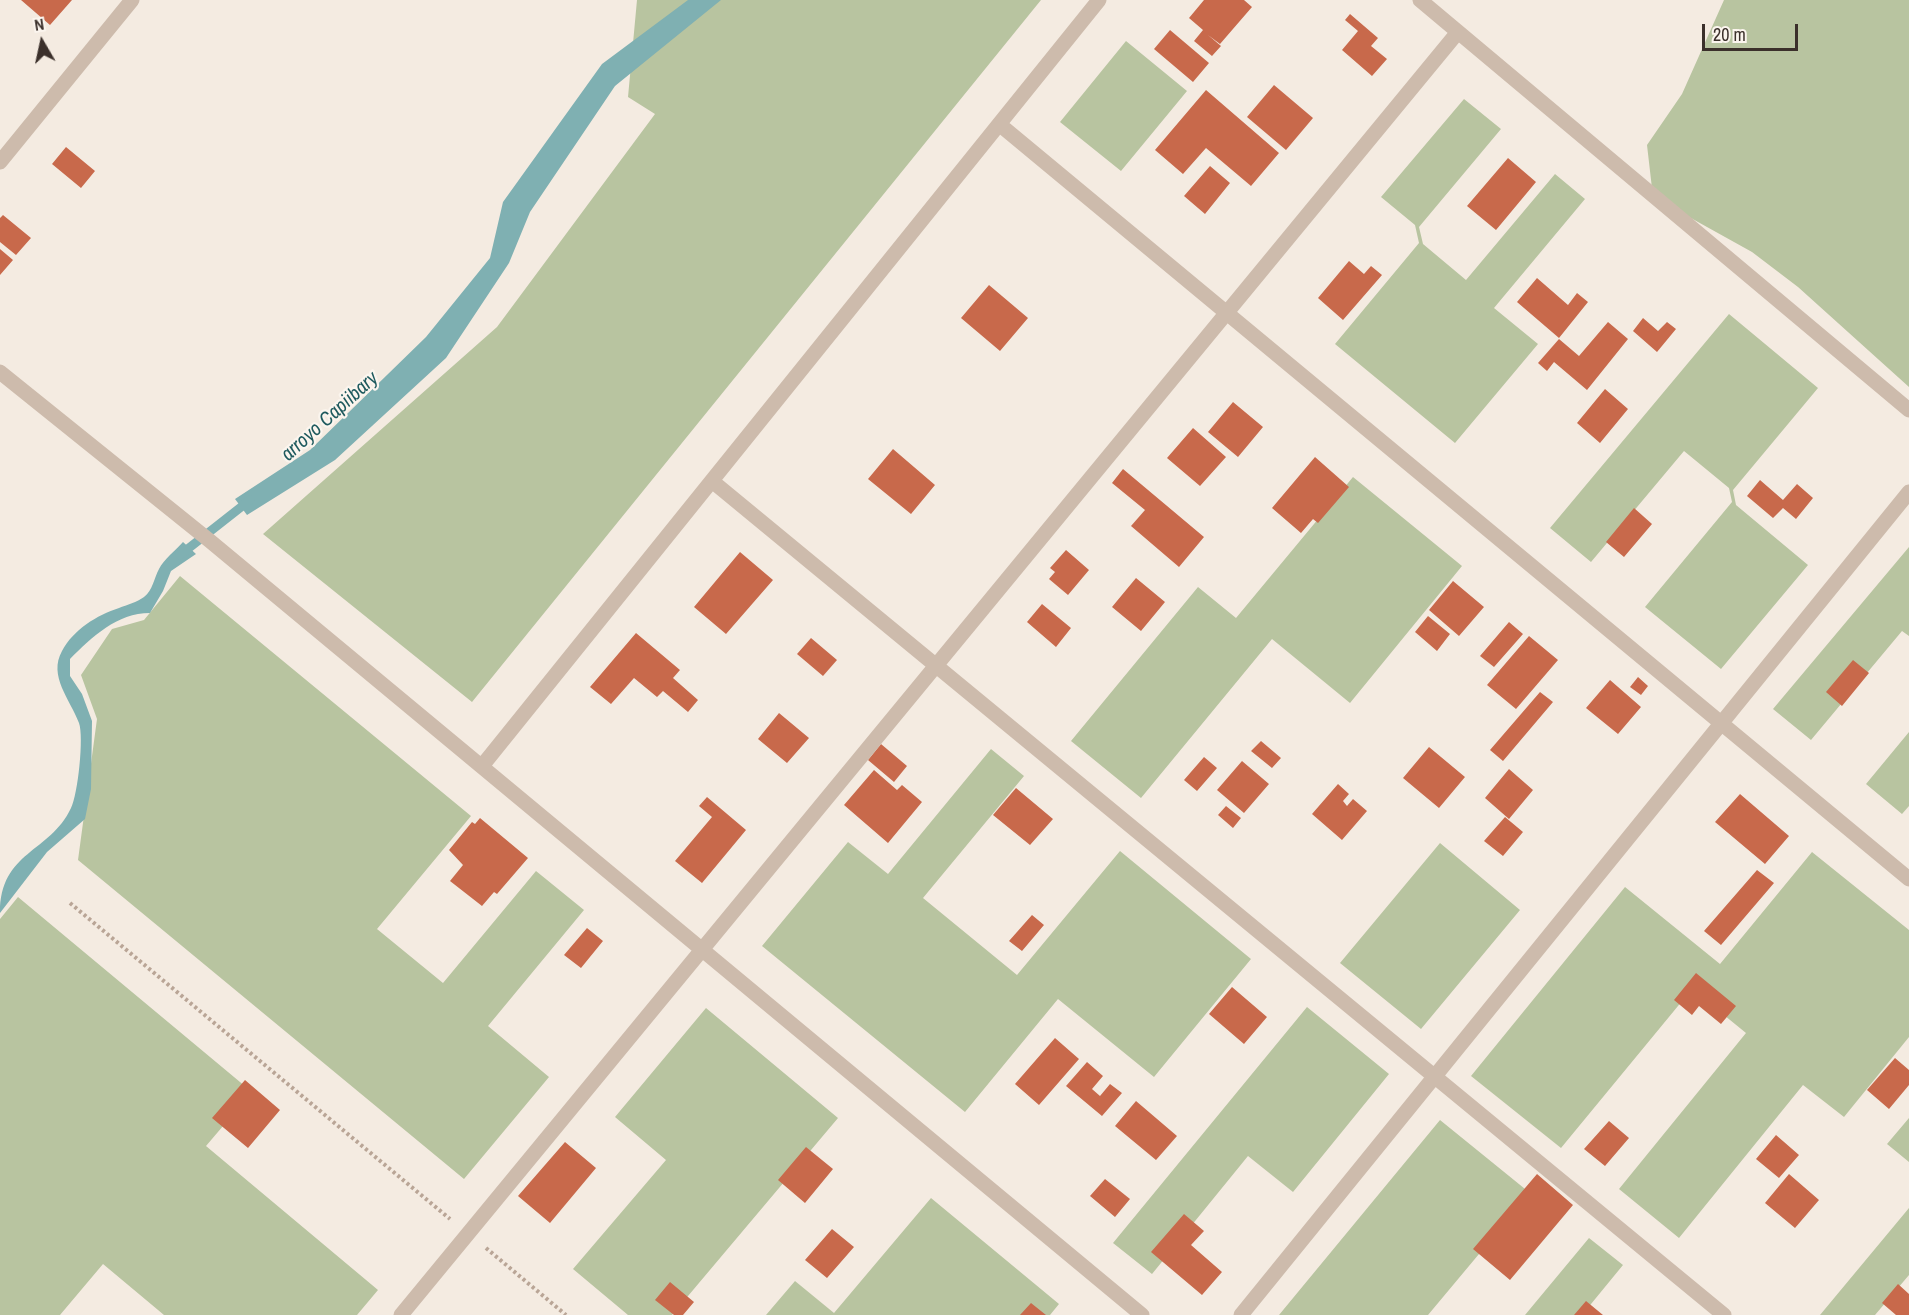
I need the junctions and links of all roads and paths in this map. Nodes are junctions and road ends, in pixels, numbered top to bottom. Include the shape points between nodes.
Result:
1 (132, 0) edge
2 (1099, 0) edge
3 (1420, 0) edge
4 (1458, 32) junction
5 (999, 124) junction
6 (0, 162) edge
7 (1227, 313) junction
8 (0, 372) edge
9 (1909, 410) edge
10 (712, 481) junction
11 (1909, 492) edge
12 (936, 666) junction
13 (1721, 723) junction
14 (482, 766) junction
15 (1909, 879) edge
16 (70, 903) dead end
17 (702, 950) junction
18 (1435, 1077) junction
19 (468, 1234) junction
20 (400, 1315) edge
21 (566, 1315) edge
22 (1142, 1315) edge
23 (1241, 1315) edge
24 (1724, 1315) edge

1 - 6 street
2 - 5 street
3 - 4 street
4 - 7 street
4 - 9 street
5 - 7 street
5 - 10 street
7 - 12 street
7 - 13 street
8 - 14 street
10 - 12 street
10 - 14 street
11 - 13 street
12 - 17 street
12 - 18 street
13 - 15 street
13 - 18 street
14 - 17 street
16 - 19 path
17 - 19 street
17 - 22 street
18 - 23 street
18 - 24 street
19 - 20 street
19 - 21 path

